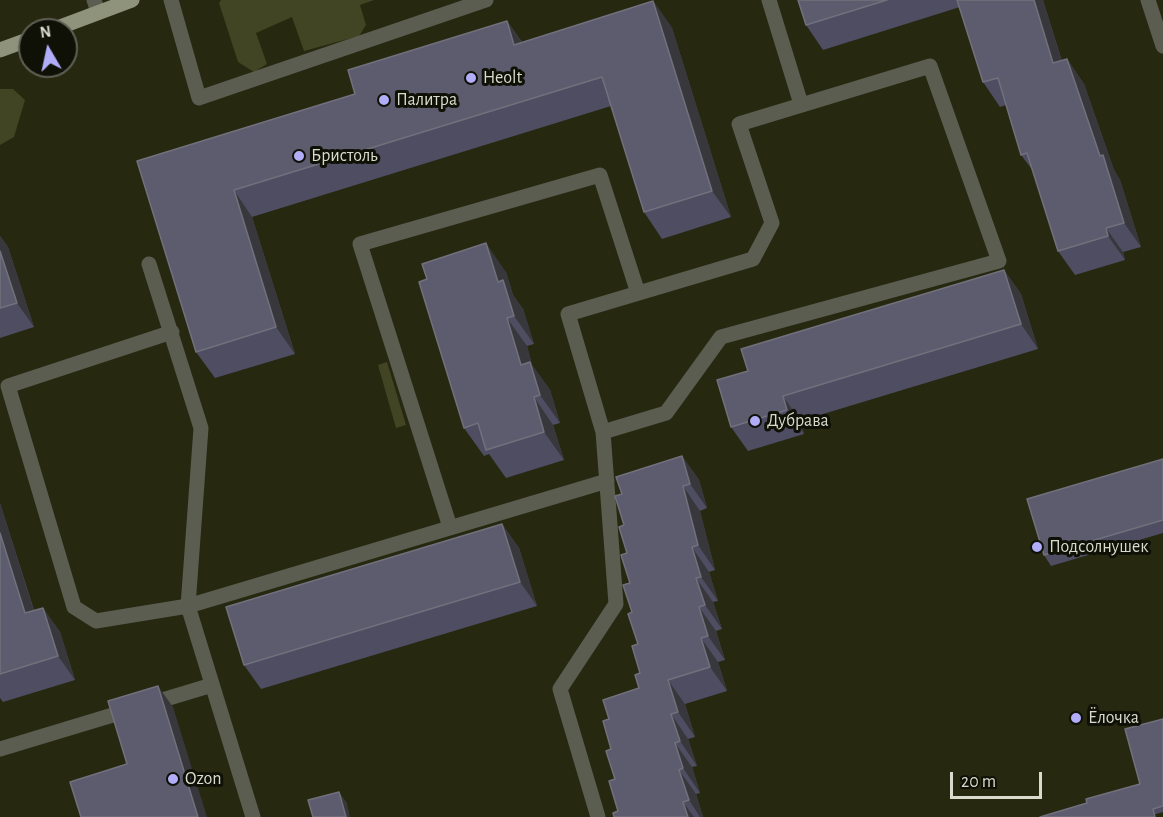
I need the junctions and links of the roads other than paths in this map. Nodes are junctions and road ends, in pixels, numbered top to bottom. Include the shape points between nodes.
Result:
1 (132, 0) edge
2 (171, 0) edge
3 (486, 0) edge
4 (769, 0) edge
5 (1148, 0) edge
6 (96, 6) edge
7 (74, 18) edge
8 (18, 43) edge
9 (1163, 46) edge
10 (1, 48) edge
11 (801, 104) junction
12 (149, 264) dead end
13 (638, 293) junction
14 (172, 333) junction
15 (603, 432) junction
16 (607, 481) junction
17 (450, 527) junction
18 (188, 606) junction
19 (212, 685) junction
20 (0, 749) edge
21 (253, 817) edge
22 (598, 817) edge

1 - 6 main road
2 - 3 lane via 199,98
4 - 11 lane
5 - 9 lane
6 - 7 main road
8 - 10 main road
11 - 13 lane via 739,124 772,223 753,259
11 - 15 lane via 930,66 999,261 721,337 666,413
12 - 14 lane
13 - 15 lane via 568,314
13 - 17 lane via 600,175 360,244
14 - 18 lane via 201,428
14 - 18 lane via 8,386 74,607 96,621
15 - 16 lane
16 - 17 lane
16 - 22 lane via 616,604 561,689
17 - 18 lane
18 - 19 lane
19 - 20 lane
19 - 21 lane

